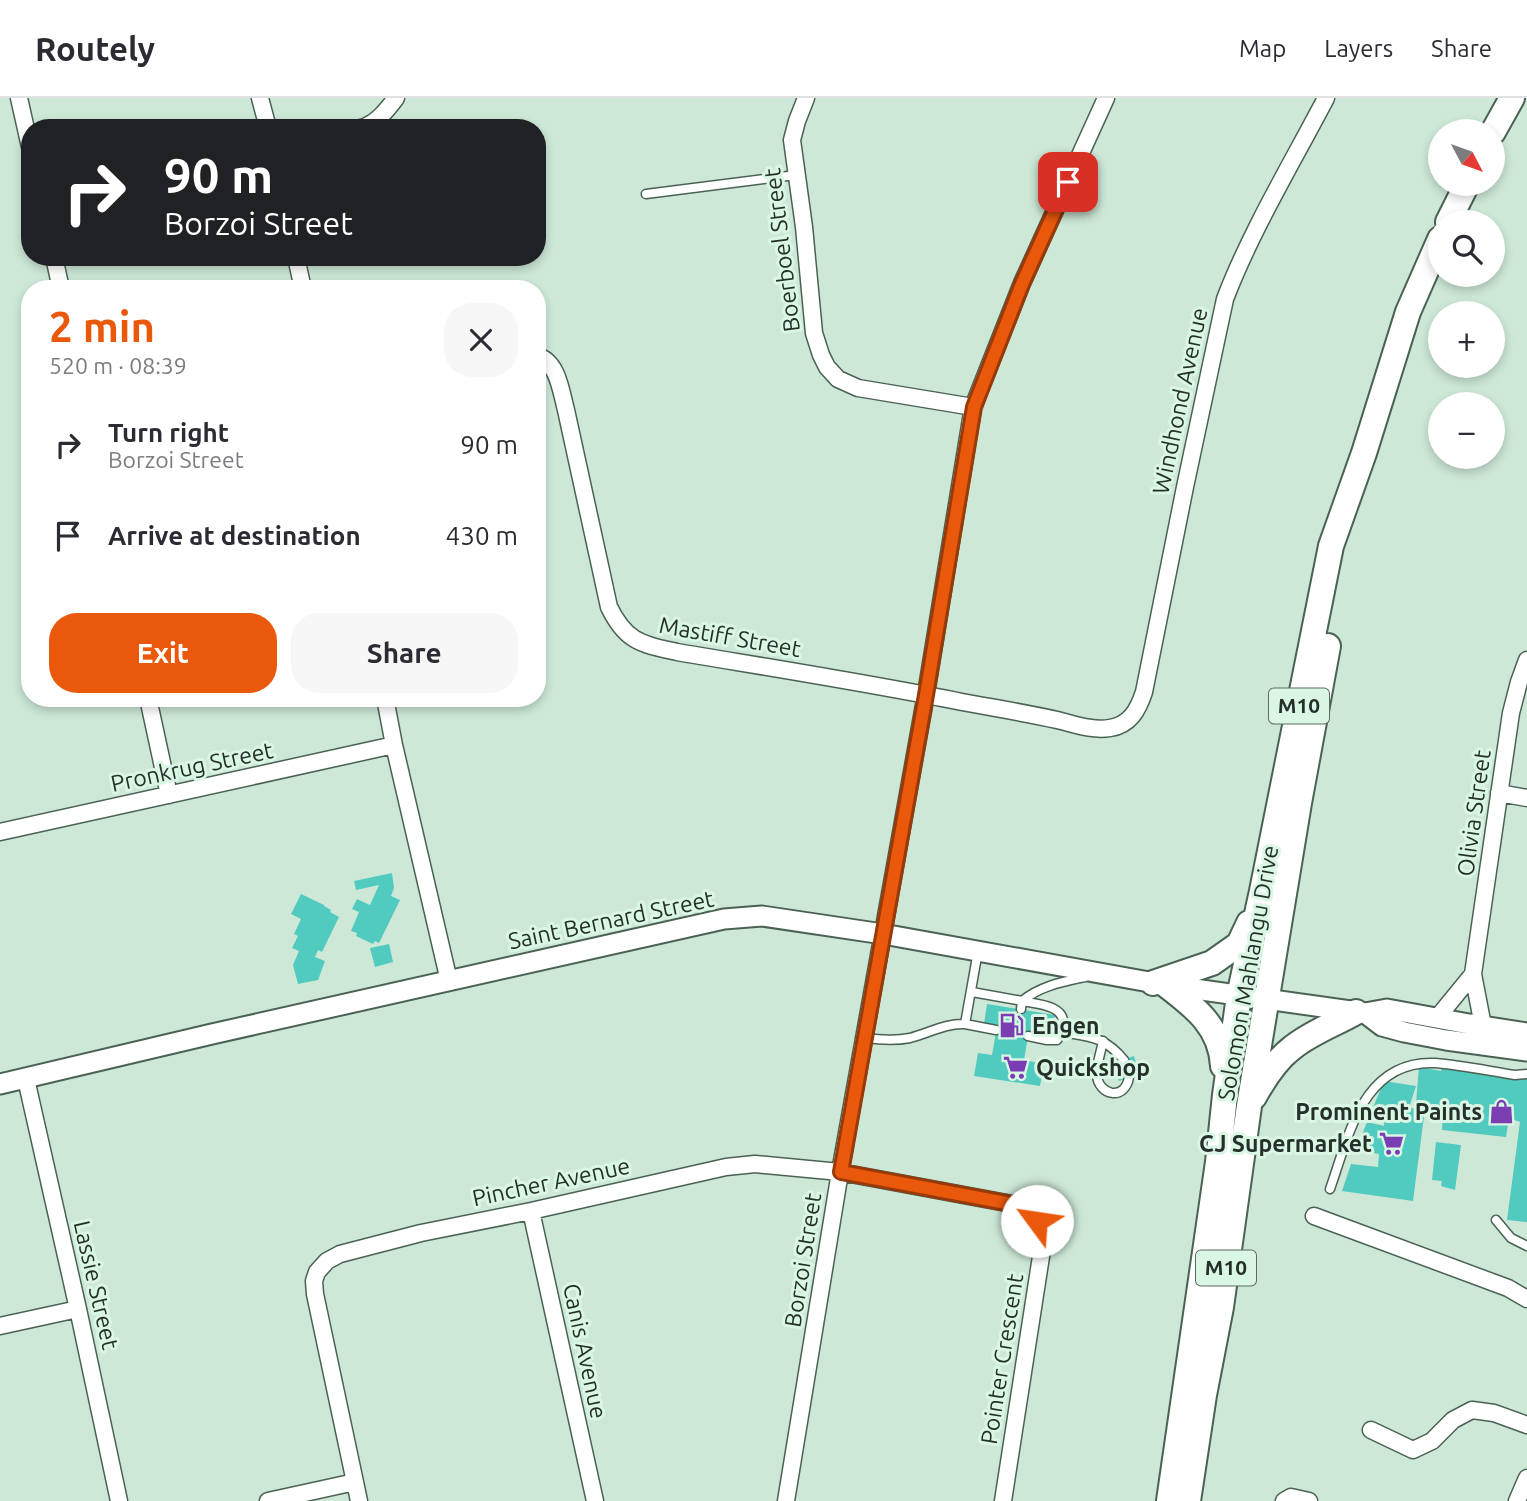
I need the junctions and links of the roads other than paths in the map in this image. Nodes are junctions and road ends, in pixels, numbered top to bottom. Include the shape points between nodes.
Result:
1 (19, 98) edge
2 (260, 98) edge
3 (396, 98) edge
4 (806, 98) edge
5 (1106, 98) edge
6 (1326, 98) edge
7 (1512, 98) edge
8 (24, 119) edge
9 (266, 119) edge
10 (377, 119) edge
11 (1500, 119) edge
12 (796, 175) junction
13 (646, 194) dead end
14 (1428, 266) edge
15 (546, 360) edge
16 (974, 407) junction
17 (1364, 453) junction
18 (1527, 660) edge
19 (926, 695) junction
20 (150, 707) edge
21 (387, 707) edge
22 (1122, 725) joint
23 (394, 745) junction
24 (1499, 793) junction
25 (169, 795) junction
26 (1527, 798) edge
27 (0, 832) edge
28 (1262, 891) junction
29 (883, 933) junction
30 (978, 951) junction
31 (1100, 973) junction
32 (1473, 974) junction
33 (449, 981) junction
34 (1160, 984) junction
35 (972, 992) junction
36 (1239, 996) junction
37 (1267, 999) junction
38 (1022, 1005) junction
39 (1360, 1013) junction
40 (1437, 1018) junction
41 (965, 1024) junction
42 (1483, 1026) junction
43 (996, 1030) dead end
44 (1062, 1032) junction
45 (1527, 1033) edge
46 (1028, 1036) dead end
47 (865, 1038) junction
48 (1103, 1041) junction
49 (1527, 1051) edge
50 (1124, 1060) dead end
51 (1527, 1073) edge
52 (1129, 1077) dead end
53 (26, 1079) junction
54 (0, 1084) edge
55 (1225, 1095) junction
56 (1249, 1106) junction
57 (841, 1172) junction
58 (1330, 1189) dead end
59 (531, 1211) junction
60 (1314, 1216) dead end
61 (1496, 1220) dead end
62 (1527, 1246) edge
63 (1527, 1299) edge
64 (78, 1309) junction
65 (0, 1326) edge
66 (1527, 1425) edge
67 (1371, 1430) dead end
68 (1527, 1478) edge
69 (355, 1482) junction
70 (120, 1501) edge
71 (268, 1501) edge
72 (359, 1501) edge
73 (594, 1501) edge
74 (786, 1501) edge
75 (1003, 1501) edge
76 (1170, 1501) edge
77 (1188, 1501) edge
78 (1284, 1501) edge
79 (1309, 1501) edge
80 (1517, 1501) edge

1 - 8 street
2 - 9 street
3 - 10 street
4 - 12 street, Boerboel Street via 792,140
5 - 16 street, Borzoi Street via 1022,284
6 - 22 street, Windhond Avenue via 1225,299 1144,692 1139,708
7 - 11 main road
12 - 13 lane
12 - 16 street, Boerboel Street via 814,332 827,367 838,379 858,387
14 - 17 main road, Solomon Mahlangu Drive via 1408,312
15 - 19 street, Mastiff Street via 555,370 566,410 609,607 624,631 650,646
16 - 19 street, Borzoi Street
17 - 28 main road, Solomon Mahlangu Drive / M10 via 1331,546
17 - 37 main road, Solomon Mahlangu Drive / M10
18 - 24 street, Olivia Street via 1511,713
19 - 22 street, Mastiff Street via 1091,728
19 - 29 street, Borzoi Street
20 - 25 street
21 - 23 street
23 - 25 street, Pronkrug Street
23 - 33 street
24 - 26 street
24 - 32 street, Olivia Street
25 - 27 street, Pronkrug Street
28 - 34 main road via 1239,944 1212,963
28 - 36 main road, Solomon Mahlangu Drive / M10
29 - 30 street, Saint Bernard Street
29 - 33 street, Saint Bernard Street via 747,916
29 - 47 street, Borzoi Street
30 - 31 street, Saint Bernard Street
30 - 35 lane
31 - 34 street, Saint Bernard Street
31 - 38 lane via 1048,986
32 - 40 street
32 - 42 street, Olivia Street
33 - 53 street, Saint Bernard Street
34 - 36 street, Saint Bernard Street
34 - 55 main road via 1208,1021 1222,1051
35 - 38 lane
35 - 41 lane
36 - 37 street, Saint Bernard Street
36 - 55 main road, Solomon Mahlangu Drive
37 - 39 street, Saint Bernard Street
37 - 56 main road, Solomon Mahlangu Drive / M10
38 - 44 lane via 1059,1012
39 - 40 street via 1387,1009
39 - 49 street via 1404,1032
39 - 56 main road via 1289,1050 1264,1078
40 - 42 street
41 - 43 lane
41 - 47 lane via 909,1038
42 - 45 street
44 - 46 lane via 1053,1041
44 - 48 lane
47 - 57 street, Borzoi Street
48 - 50 lane
48 - 52 lane via 1096,1076 1103,1088 1120,1092
51 - 58 lane via 1433,1063 1382,1078 1359,1110
53 - 54 street, Saint Bernard Street
53 - 64 street, Lassie Street
55 - 76 main road, Solomon Mahlangu Drive
56 - 77 main road, Solomon Mahlangu Drive / M10
57 - 59 street, Pincher Avenue via 755,1164 726,1167
57 - 74 street, Borzoi Street
57 - 75 street, Pointer Crescent via 1017,1205 1042,1230
59 - 69 street, Pincher Avenue via 340,1254 317,1272 317,1308
59 - 73 street, Canis Avenue
60 - 63 street
61 - 62 lane via 1511,1238
64 - 65 street
64 - 70 street, Lassie Street
66 - 67 street via 1472,1410 1413,1450
68 - 80 street
69 - 71 street
69 - 72 street
78 - 79 street via 1291,1497

